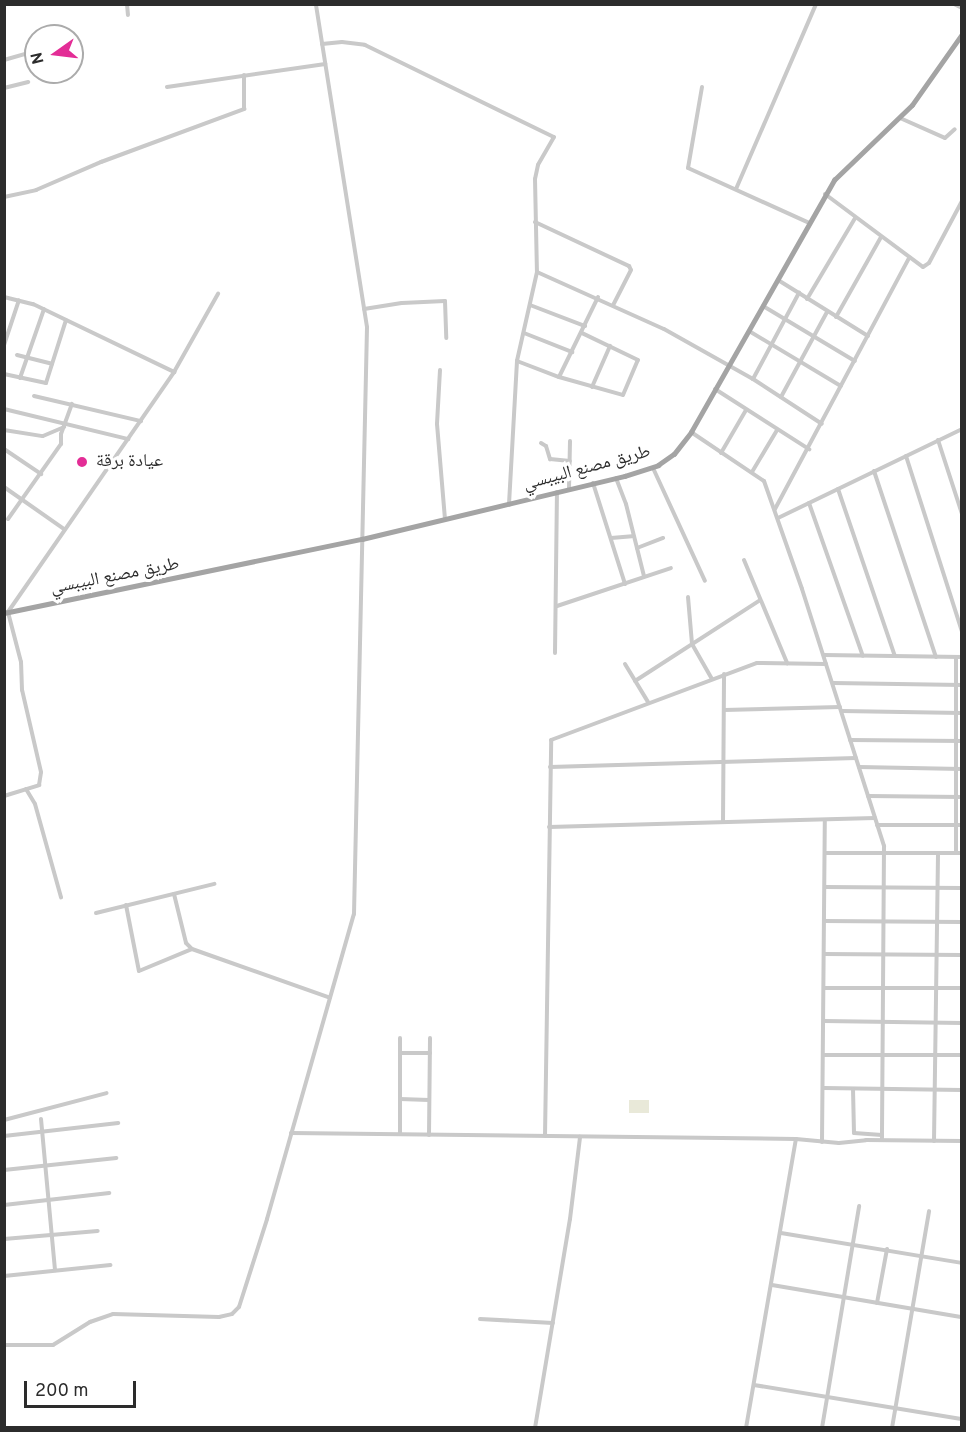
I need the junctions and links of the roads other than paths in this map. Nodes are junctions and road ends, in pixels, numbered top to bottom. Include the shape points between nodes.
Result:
1 (127, 4) edge
2 (316, 4) edge
3 (816, 4) edge
4 (954, 4) edge
5 (962, 8) edge
6 (128, 15) dead end
7 (962, 34) edge
8 (322, 44) junction
9 (24, 54) edge
10 (4, 60) edge
11 (325, 64) junction
12 (244, 75) junction
13 (24, 83) edge
14 (167, 87) dead end
15 (702, 87) dead end
16 (4, 88) edge
17 (900, 117) junction
18 (954, 129) dead end
19 (736, 189) junction
20 (825, 194) junction
21 (4, 197) edge
22 (962, 201) edge
23 (855, 218) junction
24 (535, 222) junction
25 (809, 223) junction
26 (881, 237) junction
27 (909, 258) junction
28 (537, 272) junction
29 (778, 280) junction
30 (799, 293) junction
31 (218, 294) dead end
32 (4, 297) edge
33 (598, 297) junction
34 (807, 299) junction
35 (19, 300) junction
36 (530, 305) junction
37 (613, 305) junction
38 (762, 306) junction
39 (44, 309) junction
40 (364, 309) junction
41 (827, 312) junction
42 (836, 317) junction
43 (786, 319) junction
44 (66, 320) junction
45 (585, 326) junction
46 (749, 331) junction
47 (524, 333) junction
48 (582, 333) junction
49 (868, 336) junction
50 (814, 337) junction
51 (446, 338) dead end
52 (772, 344) junction
53 (4, 345) edge
54 (610, 346) junction
55 (572, 352) junction
56 (17, 355) dead end
57 (27, 357) junction
58 (517, 361) junction
59 (801, 361) junction
60 (855, 361) junction
61 (52, 364) junction
62 (729, 366) junction
63 (440, 370) dead end
64 (174, 372) junction
65 (4, 374) edge
66 (559, 377) junction
67 (20, 378) junction
68 (753, 379) junction
69 (841, 386) junction
70 (592, 387) junction
71 (715, 389) junction
72 (34, 396) dead end
73 (781, 397) junction
74 (72, 404) junction
75 (4, 409) edge
76 (746, 410) junction
77 (141, 421) junction
78 (822, 424) junction
79 (65, 425) junction
80 (962, 429) edge
81 (4, 430) edge
82 (777, 430) junction
83 (691, 432) junction
84 (128, 439) junction
85 (938, 440) junction
86 (570, 441) dead end
87 (541, 443) dead end
88 (4, 449) edge
89 (808, 449) junction
90 (721, 453) junction
91 (906, 456) junction
92 (570, 461) junction
93 (653, 468) junction
94 (874, 471) junction
95 (752, 472) junction
96 (40, 474) junction
97 (616, 478) junction
98 (593, 483) junction
99 (4, 487) edge
100 (569, 489) junction
101 (838, 489) junction
102 (557, 492) junction
103 (23, 499) junction
104 (809, 503) junction
105 (508, 505) junction
106 (775, 510) junction
107 (962, 514) edge
108 (778, 518) junction
109 (8, 519) dead end
110 (445, 519) junction
111 (64, 529) junction
112 (632, 536) junction
113 (611, 538) junction
114 (663, 538) dead end
115 (362, 539) junction
116 (637, 548) junction
117 (744, 560) dead end
118 (670, 568) dead end
119 (644, 576) junction
120 (705, 581) dead end
121 (625, 584) junction
122 (688, 597) dead end
123 (760, 600) junction
124 (557, 606) junction
125 (6, 612) edge
126 (962, 632) edge
127 (692, 644) junction
128 (555, 653) dead end
129 (824, 656) junction
130 (863, 656) junction
131 (895, 656) junction
132 (936, 657) junction
133 (956, 657) junction
134 (962, 657) edge
135 (788, 663) junction
136 (625, 664) dead end
137 (826, 664) junction
138 (724, 674) junction
139 (712, 679) junction
140 (635, 681) junction
141 (833, 683) junction
142 (959, 685) edge
143 (648, 702) junction
144 (841, 709) junction
145 (724, 710) junction
146 (959, 713) edge
147 (850, 740) junction
148 (959, 741) edge
149 (856, 758) junction
150 (723, 762) junction
151 (550, 767) junction
152 (859, 767) junction
153 (959, 769) edge
154 (26, 789) junction
155 (4, 796) edge
156 (868, 796) junction
157 (959, 797) edge
158 (875, 818) junction
159 (825, 819) junction
160 (723, 822) junction
161 (877, 825) junction
162 (959, 825) edge
163 (549, 827) junction
164 (825, 853) junction
165 (938, 853) junction
166 (959, 853) edge
167 (885, 854) junction
168 (214, 884) dead end
169 (825, 887) junction
170 (885, 887) junction
171 (938, 888) junction
172 (962, 888) edge
173 (174, 894) junction
174 (62, 897) dead end
175 (126, 905) junction
176 (96, 913) dead end
177 (824, 921) junction
178 (885, 921) junction
179 (937, 922) junction
180 (962, 922) edge
181 (192, 949) junction
182 (824, 954) junction
183 (884, 954) junction
184 (936, 955) junction
185 (962, 955) edge
186 (936, 987) junction
187 (824, 988) junction
188 (884, 988) junction
189 (962, 988) edge
190 (330, 998) junction
191 (824, 1022) junction
192 (883, 1022) junction
193 (937, 1022) junction
194 (962, 1023) edge
195 (400, 1038) dead end
196 (430, 1038) dead end
197 (400, 1053) junction
198 (430, 1053) junction
199 (824, 1055) junction
200 (936, 1055) junction
201 (962, 1055) edge
202 (883, 1056) junction
203 (824, 1088) junction
204 (854, 1089) junction
205 (883, 1089) junction
206 (935, 1089) junction
207 (962, 1090) edge
208 (107, 1093) dead end
209 (400, 1099) junction
210 (429, 1100) junction
211 (41, 1119) dead end
212 (4, 1120) edge
213 (118, 1123) dead end
214 (42, 1132) junction
215 (291, 1133) junction
216 (400, 1134) junction
217 (429, 1135) junction
218 (4, 1136) edge
219 (545, 1136) junction
220 (580, 1137) junction
221 (882, 1138) junction
222 (796, 1139) junction
223 (934, 1141) junction
224 (962, 1141) edge
225 (822, 1142) junction
226 (116, 1158) dead end
227 (46, 1166) junction
228 (4, 1170) edge
229 (109, 1193) dead end
230 (50, 1200) junction
231 (4, 1205) edge
232 (859, 1206) dead end
233 (928, 1211) dead end
234 (98, 1231) dead end
235 (781, 1233) junction
236 (52, 1234) junction
237 (4, 1239) edge
238 (853, 1244) junction
239 (887, 1250) junction
240 (921, 1255) junction
241 (962, 1263) edge
242 (110, 1265) dead end
243 (55, 1270) junction
244 (4, 1276) edge
245 (772, 1286) junction
246 (844, 1297) junction
247 (878, 1303) junction
248 (912, 1308) junction
249 (962, 1317) edge
250 (480, 1319) dead end
251 (553, 1323) junction
252 (4, 1345) edge
253 (754, 1385) junction
254 (827, 1396) junction
255 (896, 1408) junction
256 (961, 1419) edge
257 (535, 1428) edge
258 (746, 1428) edge
259 (822, 1428) edge
260 (892, 1428) edge

1 - 6 street
2 - 8 street
3 - 19 street
4 - 5 street
7 - 17 main road, طريق مصنع البيبسي
8 - 11 street
8 - 24 street via 365,45 554,138 538,165
9 - 10 street
11 - 12 street
11 - 40 street
12 - 14 street
12 - 21 street via 244,110 36,190
13 - 16 street
15 - 19 street via 688,168
17 - 18 street via 945,138
17 - 20 main road, طريق مصنع البيبسي via 840,173
19 - 25 street
20 - 23 street
20 - 25 main road, طريق مصنع البيبسي
22 - 27 street via 927,266
23 - 26 street
23 - 34 street
24 - 28 street
24 - 37 street via 629,266 631,270
25 - 29 main road, طريق مصنع البيبسي
26 - 27 street
26 - 42 street
27 - 49 street
28 - 33 street
28 - 36 street
29 - 30 street
29 - 38 main road, طريق مصنع البيبسي
30 - 34 street
30 - 43 street
31 - 64 street
32 - 35 street
33 - 37 street
33 - 45 street
34 - 41 street
35 - 39 street
35 - 53 street
36 - 45 street
36 - 47 street
37 - 62 street
38 - 43 street
38 - 46 main road, طريق مصنع البيبسي
39 - 44 street
39 - 57 street
40 - 51 street via 445,301
40 - 115 street via 367,333
41 - 42 street
41 - 50 street
42 - 49 street
43 - 50 street
43 - 52 street
44 - 61 street
44 - 64 street
45 - 48 street
46 - 52 street
46 - 62 main road, طريق مصنع البيبسي
47 - 55 street
47 - 58 street
48 - 54 street
48 - 55 street
49 - 60 street
50 - 59 street
50 - 60 street
52 - 59 street
52 - 68 street
54 - 70 street
54 - 70 street via 638,360 632,380 621,396
55 - 66 street
56 - 57 street
57 - 61 street
57 - 67 street
58 - 66 street
58 - 105 street
59 - 69 street
59 - 73 street
60 - 69 street
61 - 67 street via 44,383
62 - 68 street
62 - 71 main road, طريق مصنع البيبسي
63 - 110 street via 437,424
64 - 77 street
65 - 67 street
66 - 70 street
68 - 73 street
69 - 78 street
71 - 76 street
71 - 83 main road, طريق مصنع البيبسي
72 - 74 street
73 - 78 street
74 - 77 street
74 - 79 street
75 - 79 street
76 - 82 street
76 - 90 street
77 - 84 street
78 - 89 street
79 - 81 street via 44,436
79 - 84 street
79 - 96 street via 61,444
80 - 85 street
82 - 89 street
82 - 95 street
83 - 90 street
83 - 93 main road, طريق مصنع البيبسي via 674,454
84 - 111 street
85 - 91 street
85 - 107 street
86 - 92 street
87 - 92 street via 550,459
88 - 96 street
89 - 106 street
90 - 95 street
91 - 94 street
91 - 126 street
92 - 100 street
93 - 97 main road, طريق مصنع البيبسي
93 - 120 street
94 - 101 street
94 - 132 street
95 - 106 street via 764,481
96 - 103 street
97 - 98 main road, طريق مصنع البيبسي
97 - 112 street
98 - 100 main road, طريق مصنع البيبسي
98 - 113 street
99 - 103 street
100 - 102 main road, طريق مصنع البيبسي
101 - 104 street
101 - 131 street
102 - 105 main road, طريق مصنع البيبسي
102 - 124 street
103 - 109 street
103 - 111 street
104 - 108 street
104 - 130 street
105 - 110 main road, طريق مصنع البيبسي
106 - 108 street
108 - 129 street
110 - 115 main road, طريق مصنع البيبسي
111 - 125 street
112 - 113 street
112 - 116 street
113 - 121 street
114 - 116 street
115 - 125 main road, طريق مصنع البيبسي
115 - 190 street via 356,901
116 - 119 street
117 - 123 street
118 - 119 street
119 - 121 street
121 - 124 street
122 - 127 street
123 - 127 street
123 - 135 street
124 - 128 street
125 - 154 street via 21,662 22,690 41,763 40,783
127 - 139 street
127 - 140 street
129 - 130 street
129 - 137 street
130 - 131 street
131 - 132 street
132 - 133 street
133 - 134 street
133 - 142 street
135 - 137 street
135 - 138 street via 757,663
136 - 140 street
137 - 141 street
138 - 139 street
138 - 145 street
139 - 143 street
140 - 143 street
141 - 142 street
141 - 144 street
142 - 146 street
143 - 151 street via 552,738
144 - 145 street
144 - 146 street
144 - 147 street
145 - 150 street
146 - 148 street
147 - 148 street
147 - 149 street
148 - 153 street
149 - 150 street
149 - 152 street
150 - 151 street
150 - 160 street
151 - 163 street
152 - 153 street
152 - 156 street
153 - 157 street
154 - 155 street
154 - 174 street via 35,804
156 - 157 street
156 - 158 street
157 - 162 street
158 - 159 street
158 - 161 street
159 - 160 street
159 - 164 street
160 - 163 street
161 - 162 street
161 - 167 street
162 - 166 street
163 - 219 street
164 - 167 street
164 - 169 street
165 - 166 street
165 - 167 street
165 - 171 street
167 - 170 street
168 - 173 street
169 - 170 street
169 - 177 street
170 - 171 street
170 - 178 street
171 - 172 street
171 - 179 street
173 - 175 street
173 - 181 street via 186,943
175 - 176 street
175 - 181 street via 139,971
177 - 178 street
177 - 182 street
178 - 179 street
178 - 183 street
179 - 180 street
179 - 184 street
181 - 190 street
182 - 183 street
182 - 187 street
183 - 184 street
183 - 188 street
184 - 185 street
184 - 186 street
186 - 188 street
186 - 189 street
186 - 193 street
187 - 188 street
187 - 191 street
188 - 192 street
190 - 215 street
191 - 192 street
191 - 199 street
192 - 193 street
192 - 202 street
193 - 194 street
193 - 200 street
195 - 197 street
196 - 198 street
197 - 198 street
197 - 209 street
198 - 210 street
199 - 202 street
199 - 203 street
200 - 201 street
200 - 202 street
200 - 206 street
202 - 205 street
203 - 204 street
203 - 225 street
204 - 205 street
204 - 221 street via 854,1133
205 - 206 street
205 - 221 street
206 - 207 street
206 - 223 street
208 - 212 street
209 - 210 street
209 - 216 street
210 - 217 street
211 - 214 street
213 - 214 street
214 - 218 street
214 - 227 street
215 - 216 street
215 - 252 street via 242,1303 232,1314 113,1314 90,1322 53,1345
216 - 217 street
217 - 219 street
219 - 220 street
220 - 222 street
220 - 251 street
221 - 223 street
221 - 225 street
222 - 225 street
222 - 235 street
223 - 224 street
226 - 227 street
227 - 228 street
227 - 230 street
229 - 230 street
230 - 231 street
230 - 236 street
232 - 238 street
233 - 240 street
234 - 236 street
235 - 238 street
235 - 245 street
236 - 237 street
236 - 243 street
238 - 239 street
238 - 246 street
239 - 240 street
239 - 247 street
240 - 241 street
240 - 248 street
242 - 243 street
243 - 244 street
245 - 246 street
245 - 253 street
246 - 247 street
246 - 254 street
247 - 248 street
248 - 249 street
248 - 255 street
250 - 251 street
251 - 257 street
253 - 254 street
253 - 258 street
254 - 255 street
254 - 259 street
255 - 256 street
255 - 260 street

